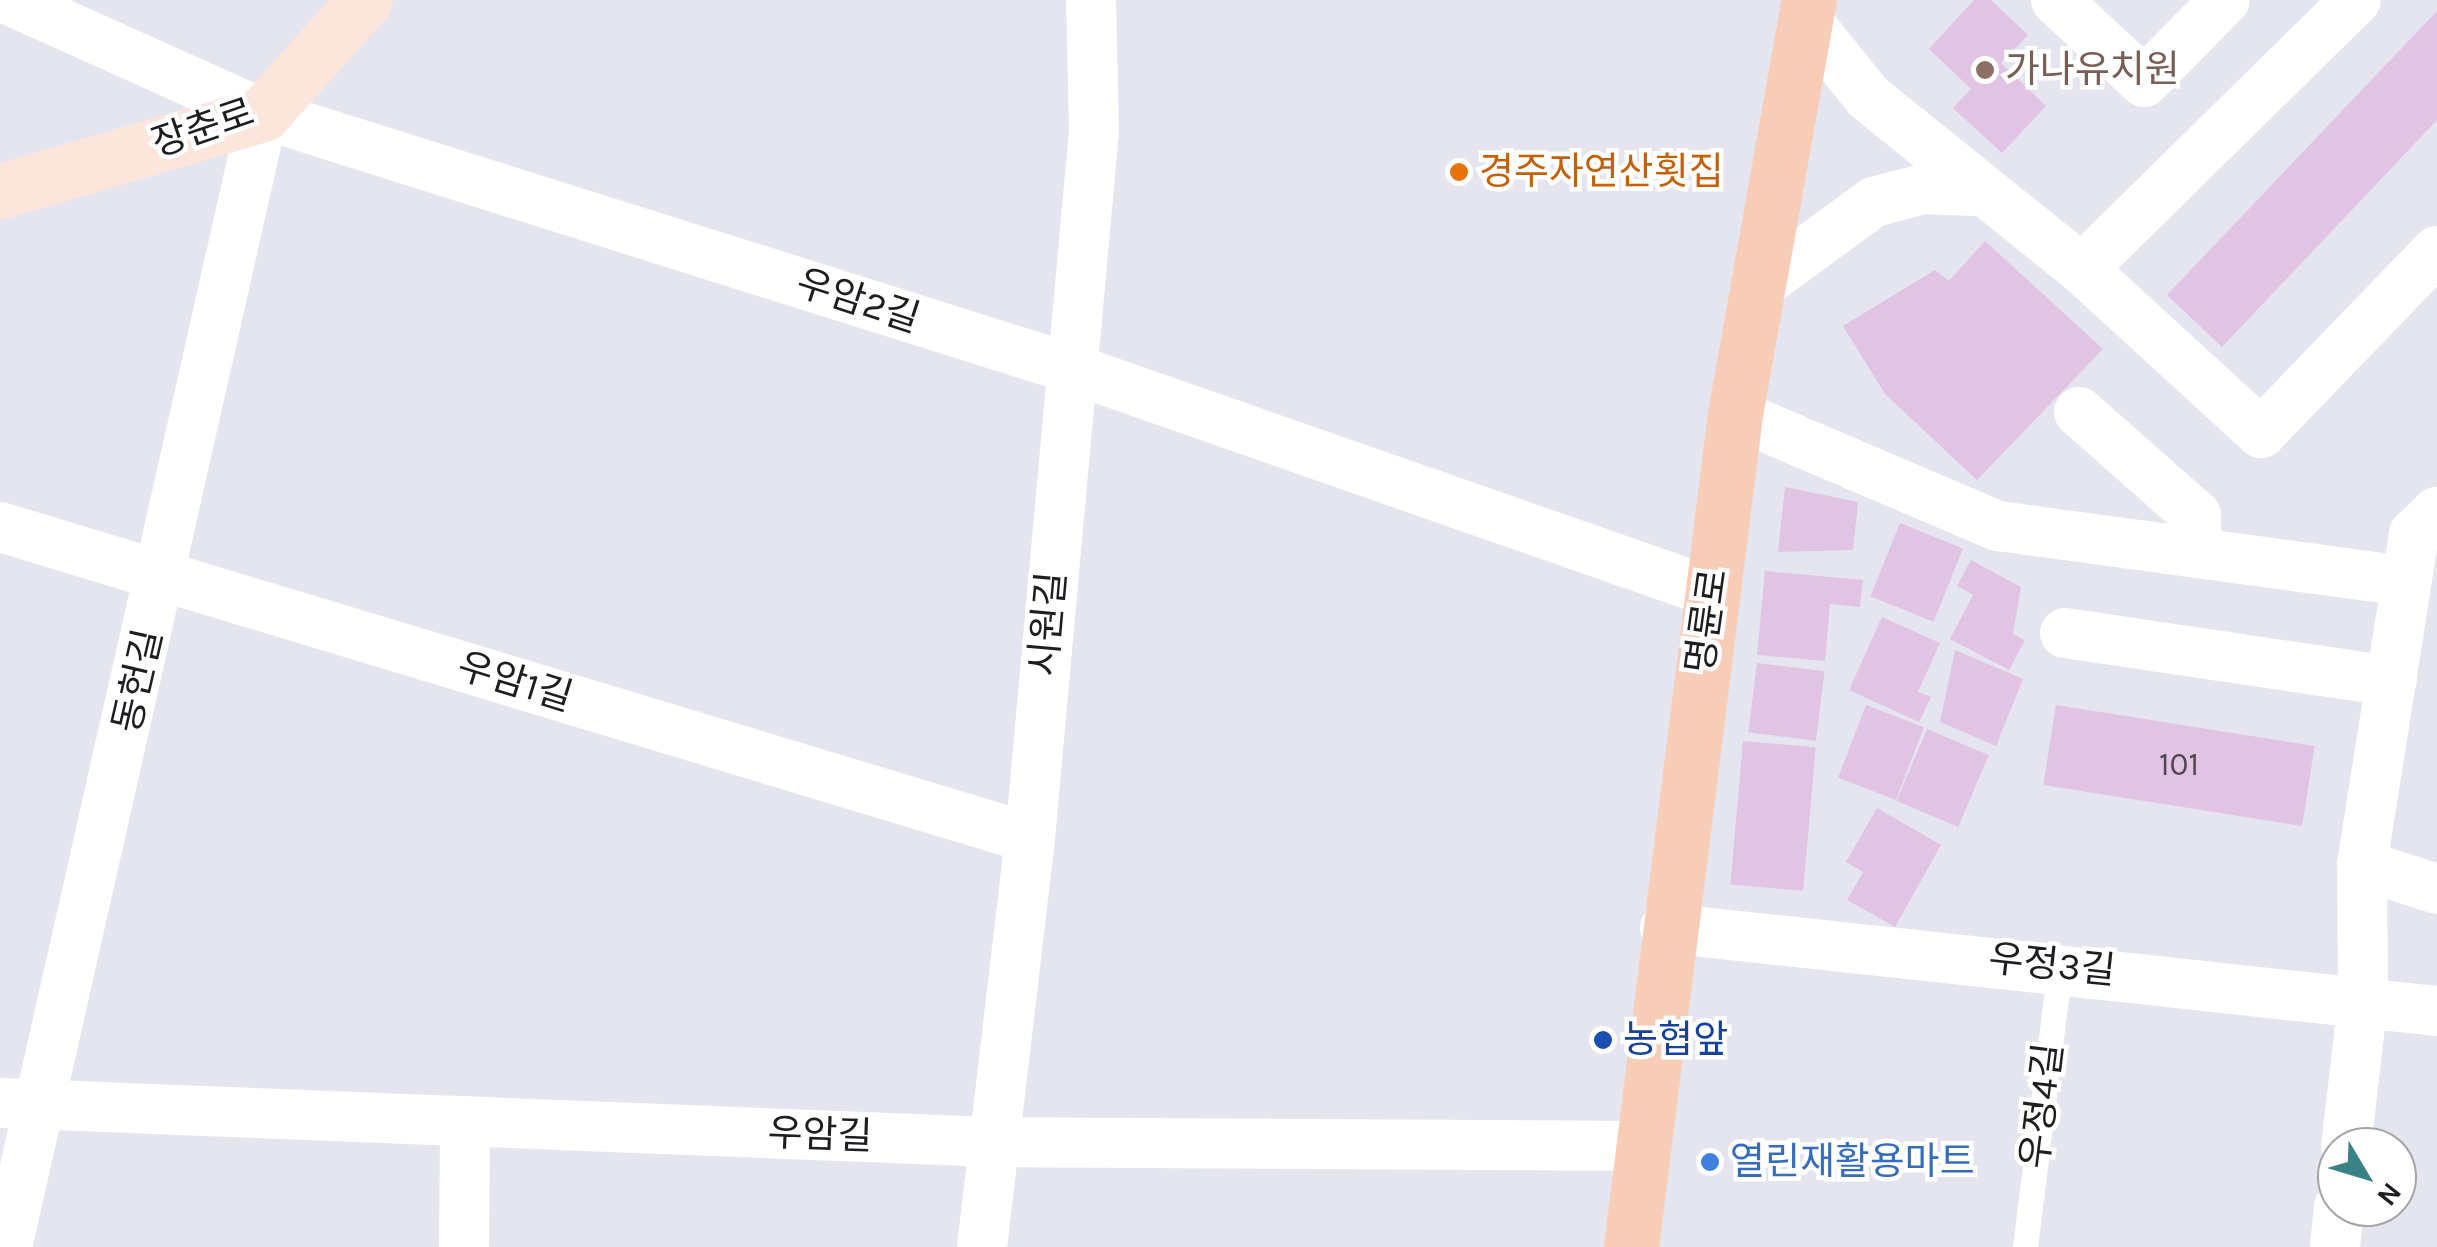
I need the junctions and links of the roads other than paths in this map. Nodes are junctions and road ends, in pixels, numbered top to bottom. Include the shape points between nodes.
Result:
1 (9, 0) edge
2 (365, 0) edge
3 (1091, 0) edge
4 (2056, 0) edge
5 (2225, 0) edge
6 (2356, 0) edge
7 (1808, 11) edge
8 (263, 114) junction
9 (0, 191) edge
10 (1976, 192) junction
11 (2437, 250) edge
12 (2082, 270) junction
13 (1760, 285) junction
14 (1070, 368) junction
15 (2079, 412) dead end
16 (1735, 414) junction
17 (2437, 512) edge
18 (0, 527) edge
19 (2196, 549) junction
20 (163, 575) junction
21 (2406, 581) junction
22 (1711, 592) junction
23 (2065, 633) dead end
24 (2391, 680) junction
25 (1030, 838) junction
26 (2362, 865) junction
27 (2437, 890) edge
28 (1665, 928) junction
29 (2060, 965) junction
30 (2363, 1000) junction
31 (2437, 1011) edge
32 (20, 1104) edge
33 (464, 1121) junction
34 (2348, 1127) edge
35 (993, 1142) junction
36 (1641, 1146) junction
37 (7, 1247) edge
38 (464, 1247) edge
39 (982, 1247) edge
40 (1631, 1247) edge
41 (2025, 1247) edge

1 - 8 street, 우암2길
2 - 8 main road, 장춘로
3 - 14 street, 시원길 via 1094,131
4 - 5 street via 2144,82
6 - 12 street
7 - 10 street via 1868,97
7 - 13 main road, 명륜로
8 - 9 main road, 장춘로
8 - 14 street, 우암2길
8 - 20 street, 동헌길
10 - 12 street
10 - 13 street via 1923,189 1874,202
11 - 12 street via 2261,433
13 - 16 main road, 명륜로
14 - 22 street, 우암2길
14 - 25 street, 시원길
15 - 19 street via 2196,515
16 - 19 street via 1998,526
16 - 22 main road, 명륜로
17 - 21 street via 2414,534
18 - 20 street, 우암1길
19 - 21 street
20 - 25 street, 우암1길
20 - 32 street, 동헌길
21 - 24 street
22 - 28 main road, 명륜로
23 - 24 street
24 - 26 street
25 - 35 street, 시원길
26 - 27 street
26 - 30 street
28 - 29 street, 우정3길
28 - 36 main road, 명륜로
29 - 30 street, 우정3길
29 - 41 lane, 우정4길
30 - 31 street, 우정3길
30 - 34 street
32 - 33 street, 우암길
32 - 37 street, 동헌길
33 - 35 street, 우암길
33 - 38 street
35 - 36 street, 우암길
35 - 39 street, 시원길
36 - 40 main road, 명륜로

